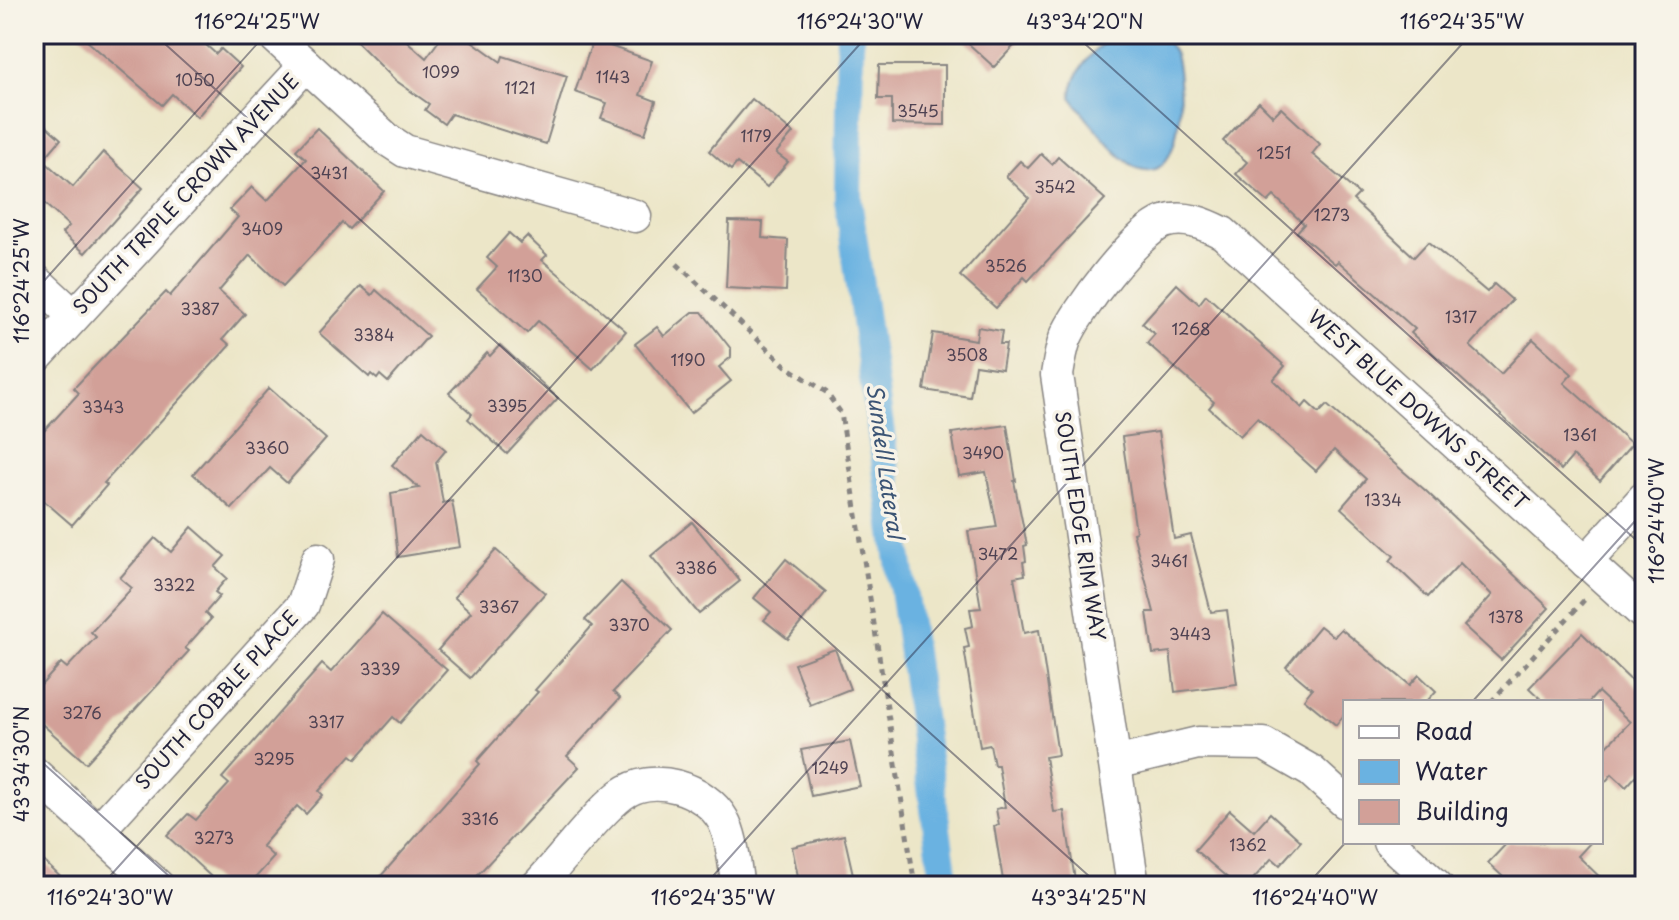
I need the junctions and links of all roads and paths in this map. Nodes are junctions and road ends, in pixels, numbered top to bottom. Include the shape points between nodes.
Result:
1 (272, 34) edge
2 (306, 65) junction
3 (635, 216) dead end
4 (1182, 220) joint
5 (677, 264) dead end
6 (34, 279) edge
7 (73, 315) junction
8 (34, 360) edge
9 (1645, 497) edge
10 (318, 559) dead end
11 (1586, 562) junction
12 (1588, 596) dead end
13 (1645, 615) edge
14 (1493, 700) edge
15 (1115, 763) junction
16 (34, 773) edge
17 (1343, 800) edge
18 (98, 831) junction
19 (1391, 844) edge
20 (158, 886) edge
21 (537, 886) edge
22 (738, 886) edge
23 (915, 886) edge
24 (1133, 886) edge
25 (1437, 886) edge

1 - 2 street
2 - 3 street via 405,151
2 - 7 street, SOUTH TRIPLE CROWN AVENUE
4 - 11 street, WEST BLUE DOWNS STREET via 1223,233
4 - 15 street, SOUTH EDGE RIM WAY via 1149,230 1083,304 1064,341 1057,375
5 - 23 path via 786,366 826,392 841,413
6 - 7 street
7 - 8 street, SOUTH TRIPLE CROWN AVENUE
9 - 11 street
10 - 18 street, SOUTH COBBLE PLACE via 303,605
11 - 13 street, WEST BLUE DOWNS STREET
12 - 14 path
15 - 17 street via 1198,743 1264,744 1311,771
15 - 24 street, SOUTH EDGE RIM WAY
16 - 18 street
18 - 20 street
19 - 25 street
21 - 22 street via 622,795 660,785 685,788 706,800 724,821

